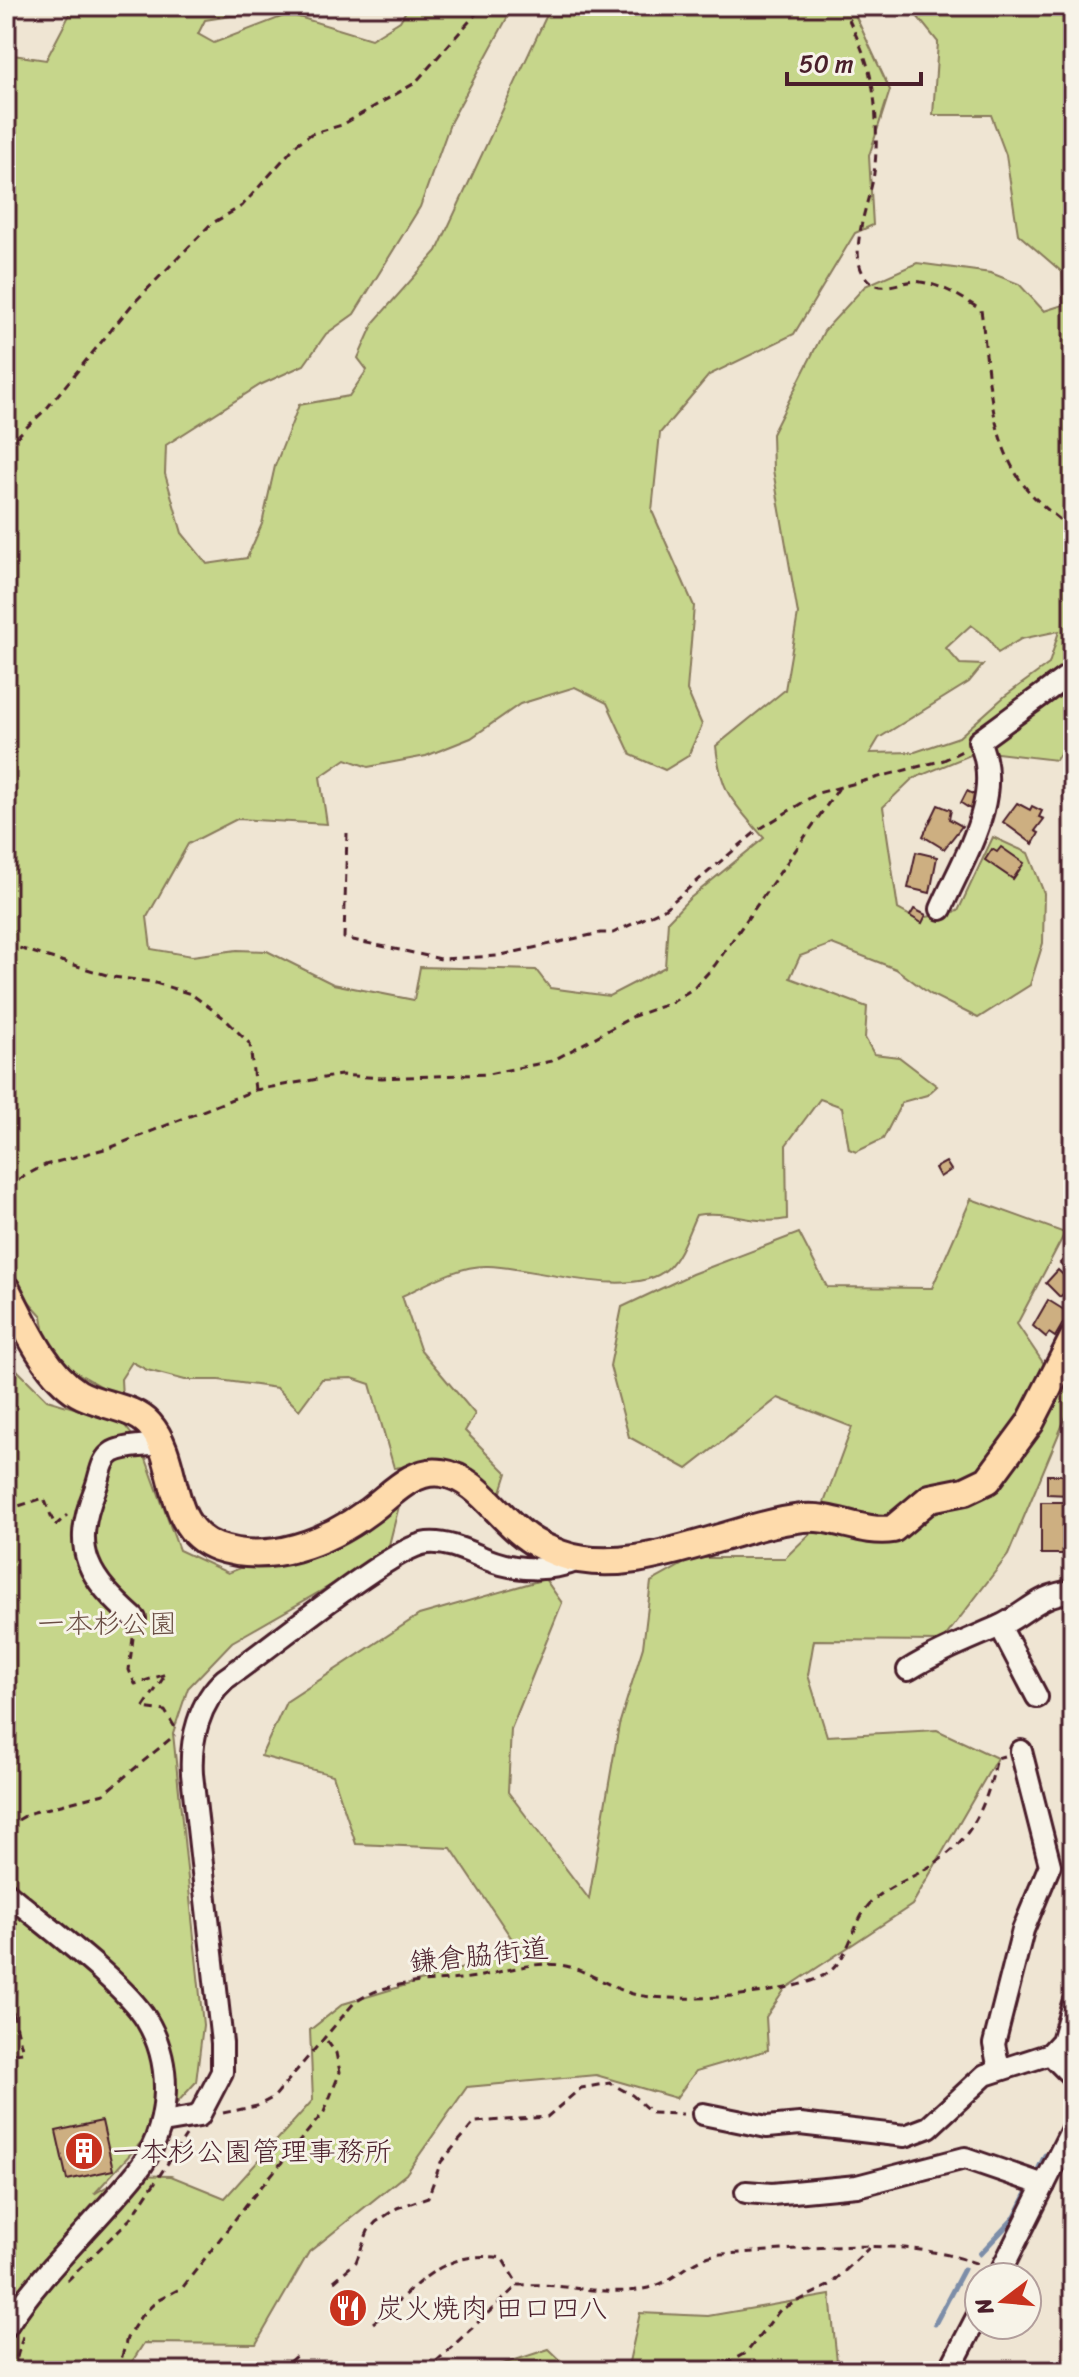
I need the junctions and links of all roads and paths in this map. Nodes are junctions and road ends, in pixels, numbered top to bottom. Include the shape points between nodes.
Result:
1 (483, 6) edge
2 (843, 6) edge
3 (6, 447) edge
4 (1073, 531) edge
5 (1073, 672) edge
6 (979, 741) junction
7 (839, 788) junction
8 (347, 833) dead end
9 (941, 909) dead end
10 (6, 944) edge
11 (255, 1090) junction
12 (6, 1186) edge
13 (6, 1289) edge
14 (1073, 1339) edge
15 (162, 1444) junction
16 (96, 1488) junction
17 (6, 1510) edge
18 (581, 1559) junction
19 (1073, 1591) edge
20 (135, 1619) joint
21 (1000, 1626) junction
22 (908, 1670) dead end
23 (1037, 1697) dead end
24 (202, 1711) junction
25 (178, 1733) junction
26 (1021, 1751) dead end
27 (992, 1778) dead end
28 (6, 1827) edge
29 (6, 1892) edge
30 (19, 1920) dead end
31 (6, 1935) edge
32 (6, 1985) edge
33 (1073, 2003) edge
34 (323, 2036) junction
35 (6, 2054) edge
36 (1050, 2054) junction
37 (999, 2070) junction
38 (1073, 2077) edge
39 (703, 2114) joint
40 (199, 2116) junction
41 (163, 2122) junction
42 (1073, 2127) edge
43 (1044, 2185) junction
44 (746, 2192) dead end
45 (869, 2248) junction
46 (1006, 2261) edge
47 (963, 2263) edge
48 (334, 2281) dead end
49 (65, 2283) dead end
50 (518, 2285) junction
51 (373, 2323) dead end
52 (15, 2331) edge
53 (965, 2341) edge
54 (297, 2355) dead end
55 (285, 2370) edge
56 (13, 2371) edge
57 (118, 2371) edge
58 (279, 2371) edge
59 (426, 2371) edge
60 (713, 2371) edge
61 (949, 2371) edge

1 - 3 path via 415,83 342,125 298,143 242,206 211,224 131,306 47,408
2 - 4 path via 871,75 874,172 858,248 863,271 868,280 885,287 916,280 949,289 981,310 992,406 1007,456 1033,496
5 - 6 street
6 - 7 path via 944,760
6 - 9 street via 988,760 985,805
7 - 8 path via 783,812 664,909 634,926 497,956 441,959 344,938
7 - 11 path via 715,965 671,1003 610,1028 552,1061 515,1071 341,1075
10 - 11 path via 191,994 250,1044
11 - 12 path via 112,1147 45,1165
13 - 15 main road via 37,1346 75,1391 147,1421
14 - 18 main road via 1030,1423 995,1472 973,1488 930,1498 899,1526 877,1529 804,1518 632,1558
15 - 16 street via 117,1450 105,1458
15 - 18 main road via 187,1525 203,1540 233,1552 266,1555 304,1545 357,1519 414,1477 435,1472 468,1484 529,1539
16 - 17 path via 55,1526 44,1498
16 - 20 street via 83,1527 91,1571 101,1589
18 - 24 street via 563,1567 526,1568 505,1566 449,1544 415,1546 225,1679
19 - 21 street via 1043,1597
20 - 25 path via 129,1670 135,1684 166,1674 143,1708 165,1711
21 - 22 street
21 - 23 street
24 - 25 path
24 - 40 street via 193,1746 193,1789 223,2063
25 - 28 path via 104,1794 30,1813
26 - 37 street via 1050,1865 1023,1930 994,2044
27 - 34 path, 鎌倉脇街道 via 972,1832 959,1847 870,1903 841,1958 819,1978 691,2000 632,1993 560,1965 518,1968 380,1989 354,2003
29 - 41 street via 79,1965 122,1992 146,2020 164,2073
30 - 31 path
32 - 35 path via 23,2052
33 - 36 street via 1062,2041
34 - 40 path, 鎌倉脇街道 via 274,2097 242,2110
34 - 57 path via 336,2053 340,2072 324,2112 183,2287 141,2316 127,2338
36 - 37 street
36 - 38 street
37 - 39 street via 985,2075 929,2127 905,2136 800,2124 767,2127
39 - 48 path via 652,2113 610,2083 581,2088 538,2120 475,2122 441,2162 428,2197 376,2222 356,2262
40 - 41 street
40 - 49 path via 131,2218
41 - 52 street via 137,2171 28,2297
42 - 43 street
43 - 44 street via 965,2158 857,2186
43 - 46 street
45 - 47 path via 911,2246
45 - 50 path via 710,2255 660,2284 635,2290
45 - 60 path via 830,2285 780,2310 747,2352
50 - 51 path via 502,2258 479,2254 458,2259 433,2269
50 - 59 path
52 - 56 path
53 - 61 street
54 - 55 path
55 - 58 path

